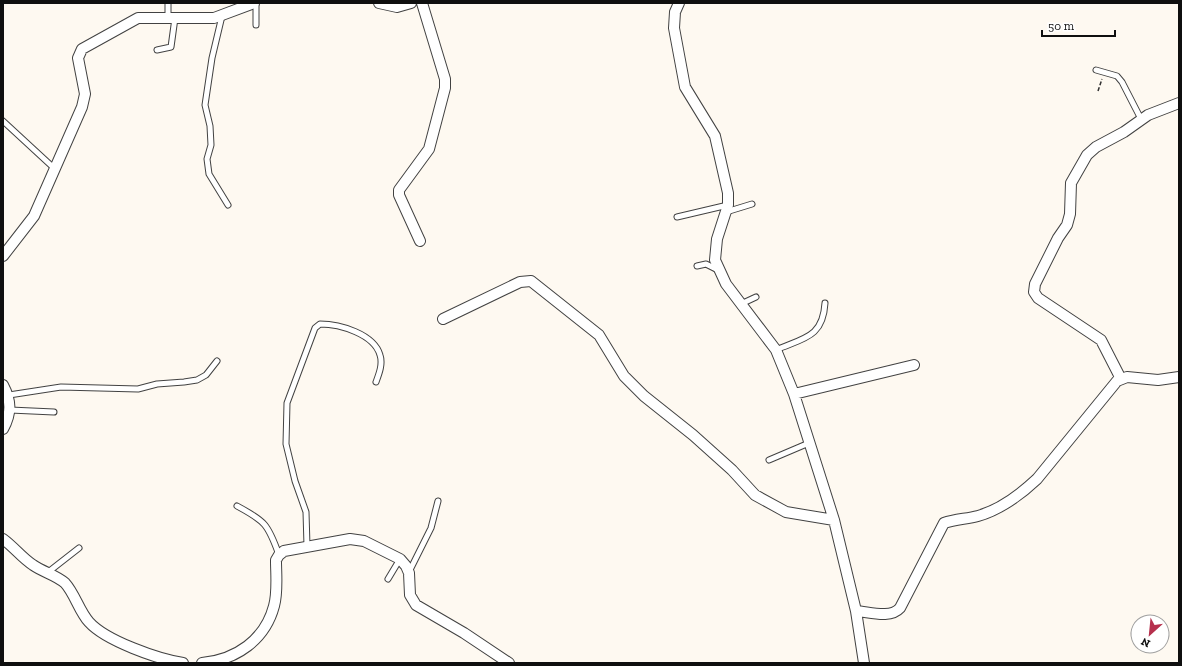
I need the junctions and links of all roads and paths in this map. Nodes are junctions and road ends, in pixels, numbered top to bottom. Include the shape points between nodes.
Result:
1 (168, 3) edge
2 (255, 3) edge
3 (379, 3) edge
4 (411, 3) edge
5 (422, 3) edge
6 (679, 3) edge
7 (222, 16) junction
8 (172, 18) junction
9 (256, 25) dead end
10 (157, 50) dead end
11 (1096, 70) dead end
12 (1105, 72) junction
13 (1098, 91) dead end
14 (1179, 103) edge
15 (1141, 119) junction
16 (3, 121) edge
17 (55, 169) junction
18 (752, 204) dead end
19 (228, 205) dead end
20 (727, 208) junction
21 (677, 217) dead end
22 (420, 241) dead end
23 (3, 256) edge
24 (697, 266) dead end
25 (719, 271) junction
26 (756, 297) dead end
27 (825, 303) dead end
28 (740, 304) junction
29 (443, 319) dead end
30 (776, 350) junction
31 (217, 361) dead end
32 (914, 365) dead end
33 (1179, 377) edge
34 (1121, 378) junction
35 (376, 382) dead end
36 (3, 385) edge
37 (794, 394) junction
38 (9, 395) junction
39 (10, 410) junction
40 (54, 412) dead end
41 (3, 429) edge
42 (809, 443) junction
43 (768, 460) dead end
44 (438, 501) dead end
45 (237, 506) dead end
46 (834, 520) junction
47 (3, 539) edge
48 (307, 546) junction
49 (79, 548) dead end
50 (279, 555) junction
51 (400, 559) junction
52 (47, 573) junction
53 (409, 573) junction
54 (388, 579) dead end
55 (856, 611) junction
56 (183, 663) edge
57 (202, 663) edge
58 (509, 663) edge
59 (864, 663) edge

1 - 8 lane
2 - 7 street
2 - 9 lane
3 - 4 street via 397,7
5 - 22 street via 445,83 429,149 399,190
6 - 20 street via 675,12 674,28 682,77 690,97 718,144 728,193
7 - 8 street
7 - 19 lane via 205,105 210,126 211,145 207,159 209,174
8 - 10 lane via 171,47
8 - 17 street via 138,18 82,49 78,58 84,100
11 - 12 lane
12 - 13 path
12 - 15 lane via 1117,76 1122,82
14 - 15 street
15 - 34 street via 1087,155 1071,183 1069,219 1035,284 1034,292 1038,298 1101,340
16 - 17 lane
17 - 23 street via 30,224
18 - 20 lane
20 - 21 lane
20 - 25 street via 715,250
24 - 25 lane via 706,264
25 - 28 street
26 - 28 lane
27 - 30 lane via 822,322 814,333
28 - 30 street
29 - 46 street via 520,282 531,281 600,335 624,376 732,470 755,495 786,512
30 - 37 street
31 - 38 lane via 206,375 197,380 157,384 138,389 61,387
32 - 37 street
33 - 34 street via 1158,380
34 - 55 street via 1028,487 985,513 944,523 896,613 890,615
35 - 48 lane via 381,368 380,355 371,340 345,327 320,324 315,328 287,403 286,444 306,512
36 - 38 street
37 - 42 street
38 - 39 street
39 - 40 lane
39 - 41 street
42 - 43 lane
42 - 46 street
44 - 53 lane via 431,528
45 - 50 lane via 264,522
46 - 55 street
47 - 52 street via 31,564
48 - 50 street via 284,551
48 - 51 street via 357,539
49 - 52 lane
50 - 57 street via 276,560 274,605 268,624 256,640 238,653 215,662
51 - 53 street
51 - 54 lane
52 - 56 street via 65,584 88,620 104,635 163,660
53 - 58 street via 410,595 416,605
55 - 59 street

